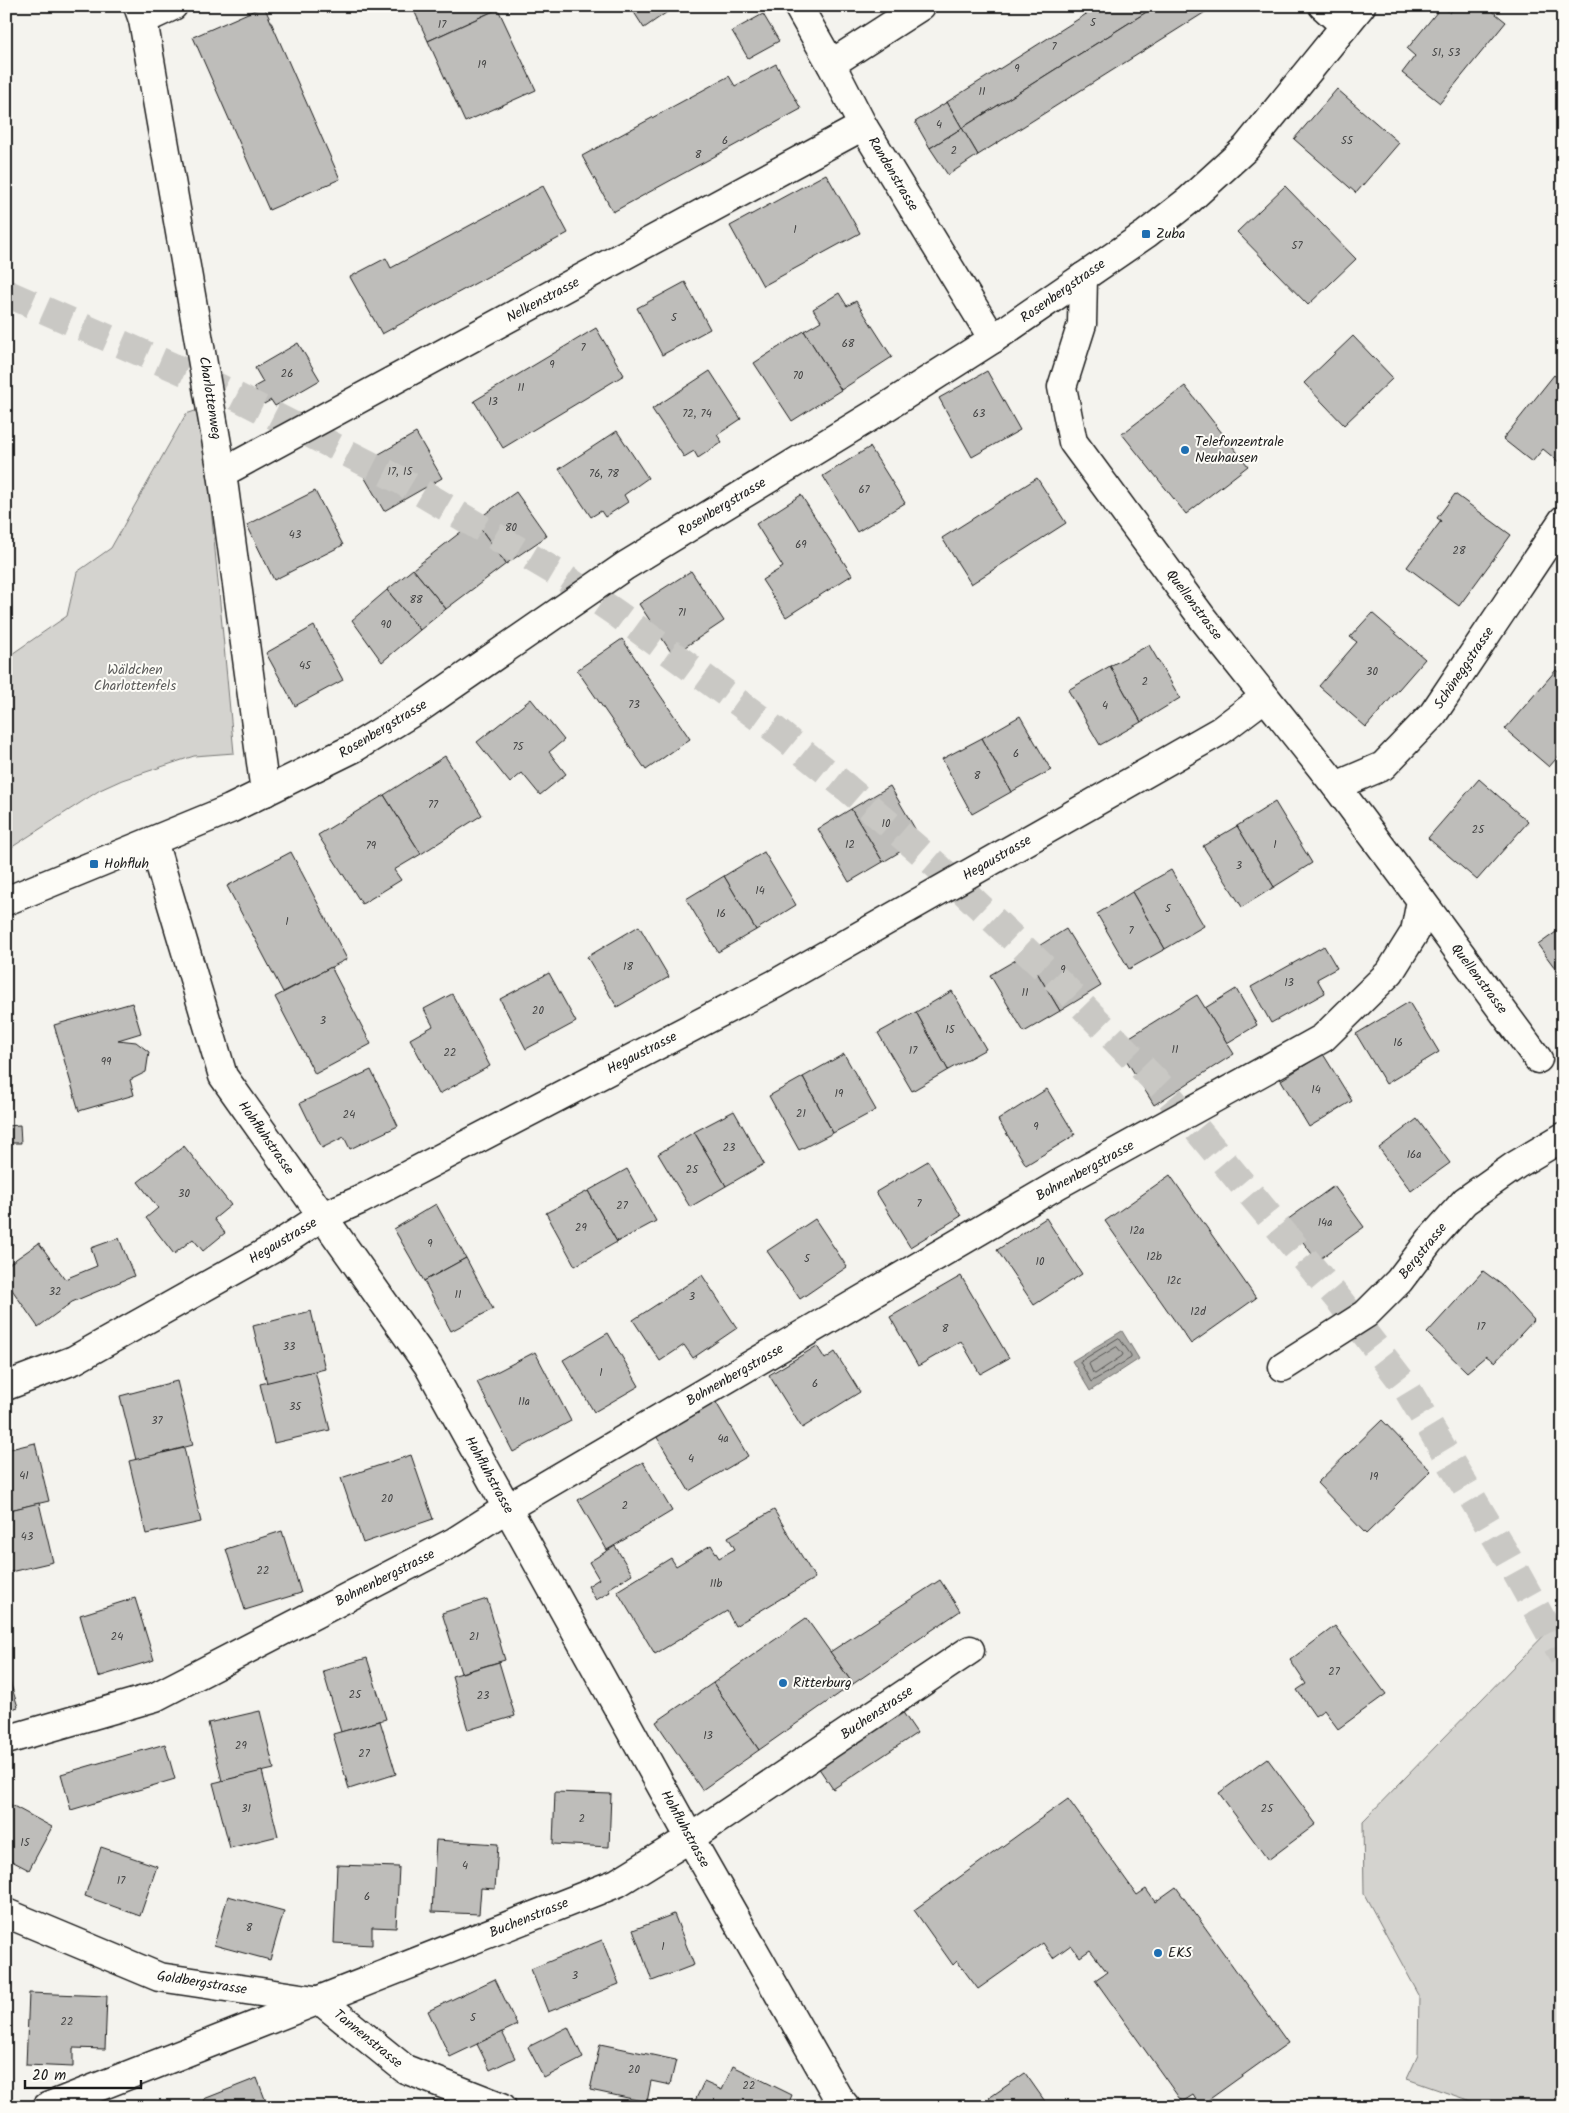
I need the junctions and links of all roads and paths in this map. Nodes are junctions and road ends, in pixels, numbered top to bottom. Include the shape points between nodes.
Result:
1 (174, 6) edge
2 (798, 6) edge
3 (921, 6) edge
4 (1323, 6) edge
5 (141, 13) edge
6 (1353, 16) edge
7 (831, 64) junction
8 (863, 126) junction
9 (1083, 277) junction
10 (993, 339) junction
11 (222, 474) junction
12 (1563, 520) edge
13 (1265, 697) junction
14 (1336, 786) junction
15 (265, 792) junction
16 (153, 840) junction
17 (1421, 900) junction
18 (6, 901) edge
19 (1538, 1058) dead end
20 (1563, 1137) edge
21 (321, 1217) junction
22 (1283, 1367) dead end
23 (6, 1386) edge
24 (507, 1508) junction
25 (970, 1650) dead end
26 (6, 1740) edge
27 (690, 1838) junction
28 (6, 1913) edge
29 (320, 2001) junction
30 (47, 2107) edge
31 (502, 2107) edge
32 (846, 2107) edge

1 - 5 street
2 - 7 street, Randenstrasse
3 - 7 street
4 - 6 street
5 - 11 street, Charlottenweg
6 - 9 street, Rosenbergstrasse via 1246,148 1188,201
7 - 8 street, Randenstrasse
8 - 10 street, Randenstrasse
8 - 11 street, Nelkenstrasse
9 - 10 street, Rosenbergstrasse
9 - 13 street, Quellenstrasse via 1082,324 1062,387 1073,442
10 - 15 street, Rosenbergstrasse via 625,566 421,707 354,748
11 - 15 street, Charlottenweg
12 - 14 street, Schöneggstrasse via 1433,714 1383,766
13 - 14 street, Quellenstrasse
13 - 21 street, Hegaustrasse via 1220,731 775,984
14 - 17 street, Quellenstrasse
15 - 16 street, Rosenbergstrasse
16 - 18 street, Rosenbergstrasse
16 - 21 street, Hohfluhstrasse via 223,1076
17 - 19 street, Quellenstrasse
17 - 24 street, Bohnenbergstrasse via 1415,932 1390,972 1323,1038 1059,1184
20 - 22 street, Bergstrasse via 1465,1201 1399,1281 1366,1314
21 - 23 street, Hegaustrasse via 274,1248 74,1360
21 - 24 street, Hohfluhstrasse via 428,1365
24 - 26 street, Bohnenbergstrasse via 454,1542 155,1697
24 - 27 street, Hohfluhstrasse
25 - 27 street, Buchenstrasse
27 - 29 street, Buchenstrasse via 617,1883
27 - 32 street, Hohfluhstrasse
28 - 29 street, Goldbergstrasse via 159,1977
29 - 30 street, Buchenstrasse
29 - 31 street, Tannenstrasse via 405,2069

